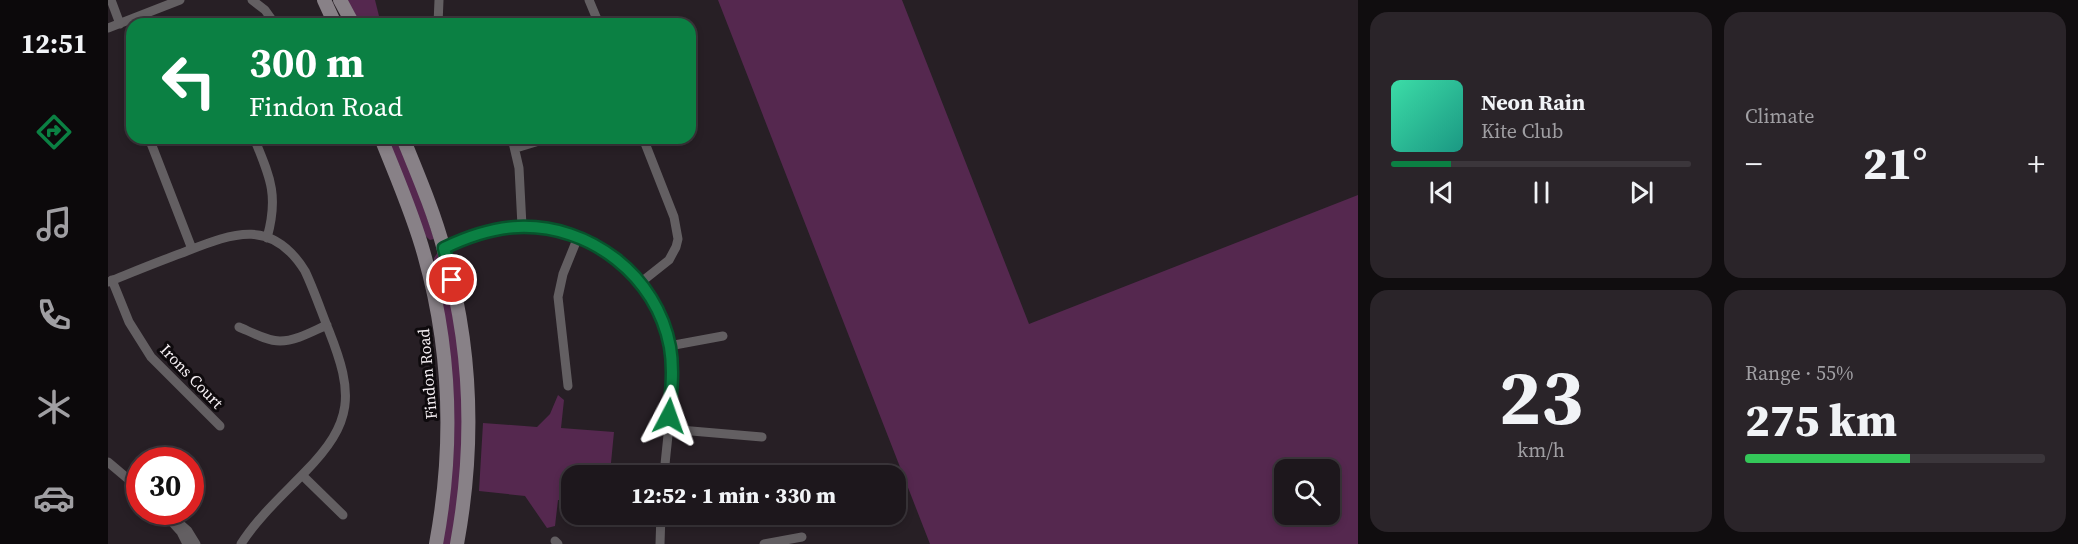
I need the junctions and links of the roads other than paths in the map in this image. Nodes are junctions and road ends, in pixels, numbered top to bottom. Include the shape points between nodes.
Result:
1 (111, 0) edge
2 (180, 0) edge
3 (252, 0) edge
4 (324, 0) edge
5 (340, 0) edge
6 (439, 0) edge
7 (589, 0) edge
8 (135, 18) edge
9 (272, 18) edge
10 (332, 18) edge
11 (350, 18) edge
12 (438, 18) edge
13 (596, 18) edge
14 (126, 22) edge
15 (120, 24) junction
16 (108, 28) edge
17 (151, 144) edge
18 (256, 144) edge
19 (383, 144) edge
20 (405, 144) edge
21 (514, 144) edge
22 (529, 144) edge
23 (645, 144) edge
24 (516, 148) junction
25 (522, 226) junction
26 (578, 237) junction
27 (267, 238) junction
28 (443, 244) junction
29 (192, 249) junction
30 (423, 250) junction
31 (110, 281) edge
32 (640, 283) junction
33 (327, 326) junction
34 (239, 327) dead end
35 (723, 336) dead end
36 (669, 346) junction
37 (568, 386) dead end
38 (220, 426) dead end
39 (668, 429) junction
40 (762, 437) dead end
41 (108, 453) edge
42 (108, 462) edge
43 (665, 465) edge
44 (126, 474) edge
45 (302, 475) junction
46 (126, 476) edge
47 (343, 515) dead end
48 (175, 525) edge
49 (182, 525) edge
50 (661, 525) edge
51 (802, 537) dead end
52 (187, 544) edge
53 (195, 544) edge
54 (241, 544) edge
55 (436, 544) edge
56 (457, 544) edge
57 (660, 544) edge
58 (764, 544) edge

1 - 15 street
2 - 8 street
3 - 9 street
4 - 10 main road
5 - 11 main road
6 - 12 street
7 - 13 street
14 - 15 street
15 - 16 street
17 - 29 street
18 - 27 street via 273,194
19 - 30 main road, Findon Road
20 - 28 main road
21 - 24 street
22 - 24 street
23 - 32 street via 674,217 678,239 669,260
24 - 25 street
25 - 26 street
25 - 28 street
26 - 32 street via 620,261
26 - 37 street via 558,297
27 - 29 street via 236,234
27 - 33 street via 284,246 300,262
28 - 30 main road
28 - 56 main road via 462,327 469,402 466,478
29 - 31 street
30 - 55 main road, Findon Road via 441,327 448,397 446,471
31 - 38 street, Irons Court via 142,345
32 - 36 street via 662,320
33 - 34 street via 280,341
33 - 45 street via 343,368 345,407 332,441
35 - 36 street
36 - 39 street via 672,375
39 - 40 street
39 - 43 street
41 - 44 street
42 - 46 street
45 - 47 street
45 - 54 street via 259,519
48 - 52 street
49 - 53 street
50 - 57 street
51 - 58 street

